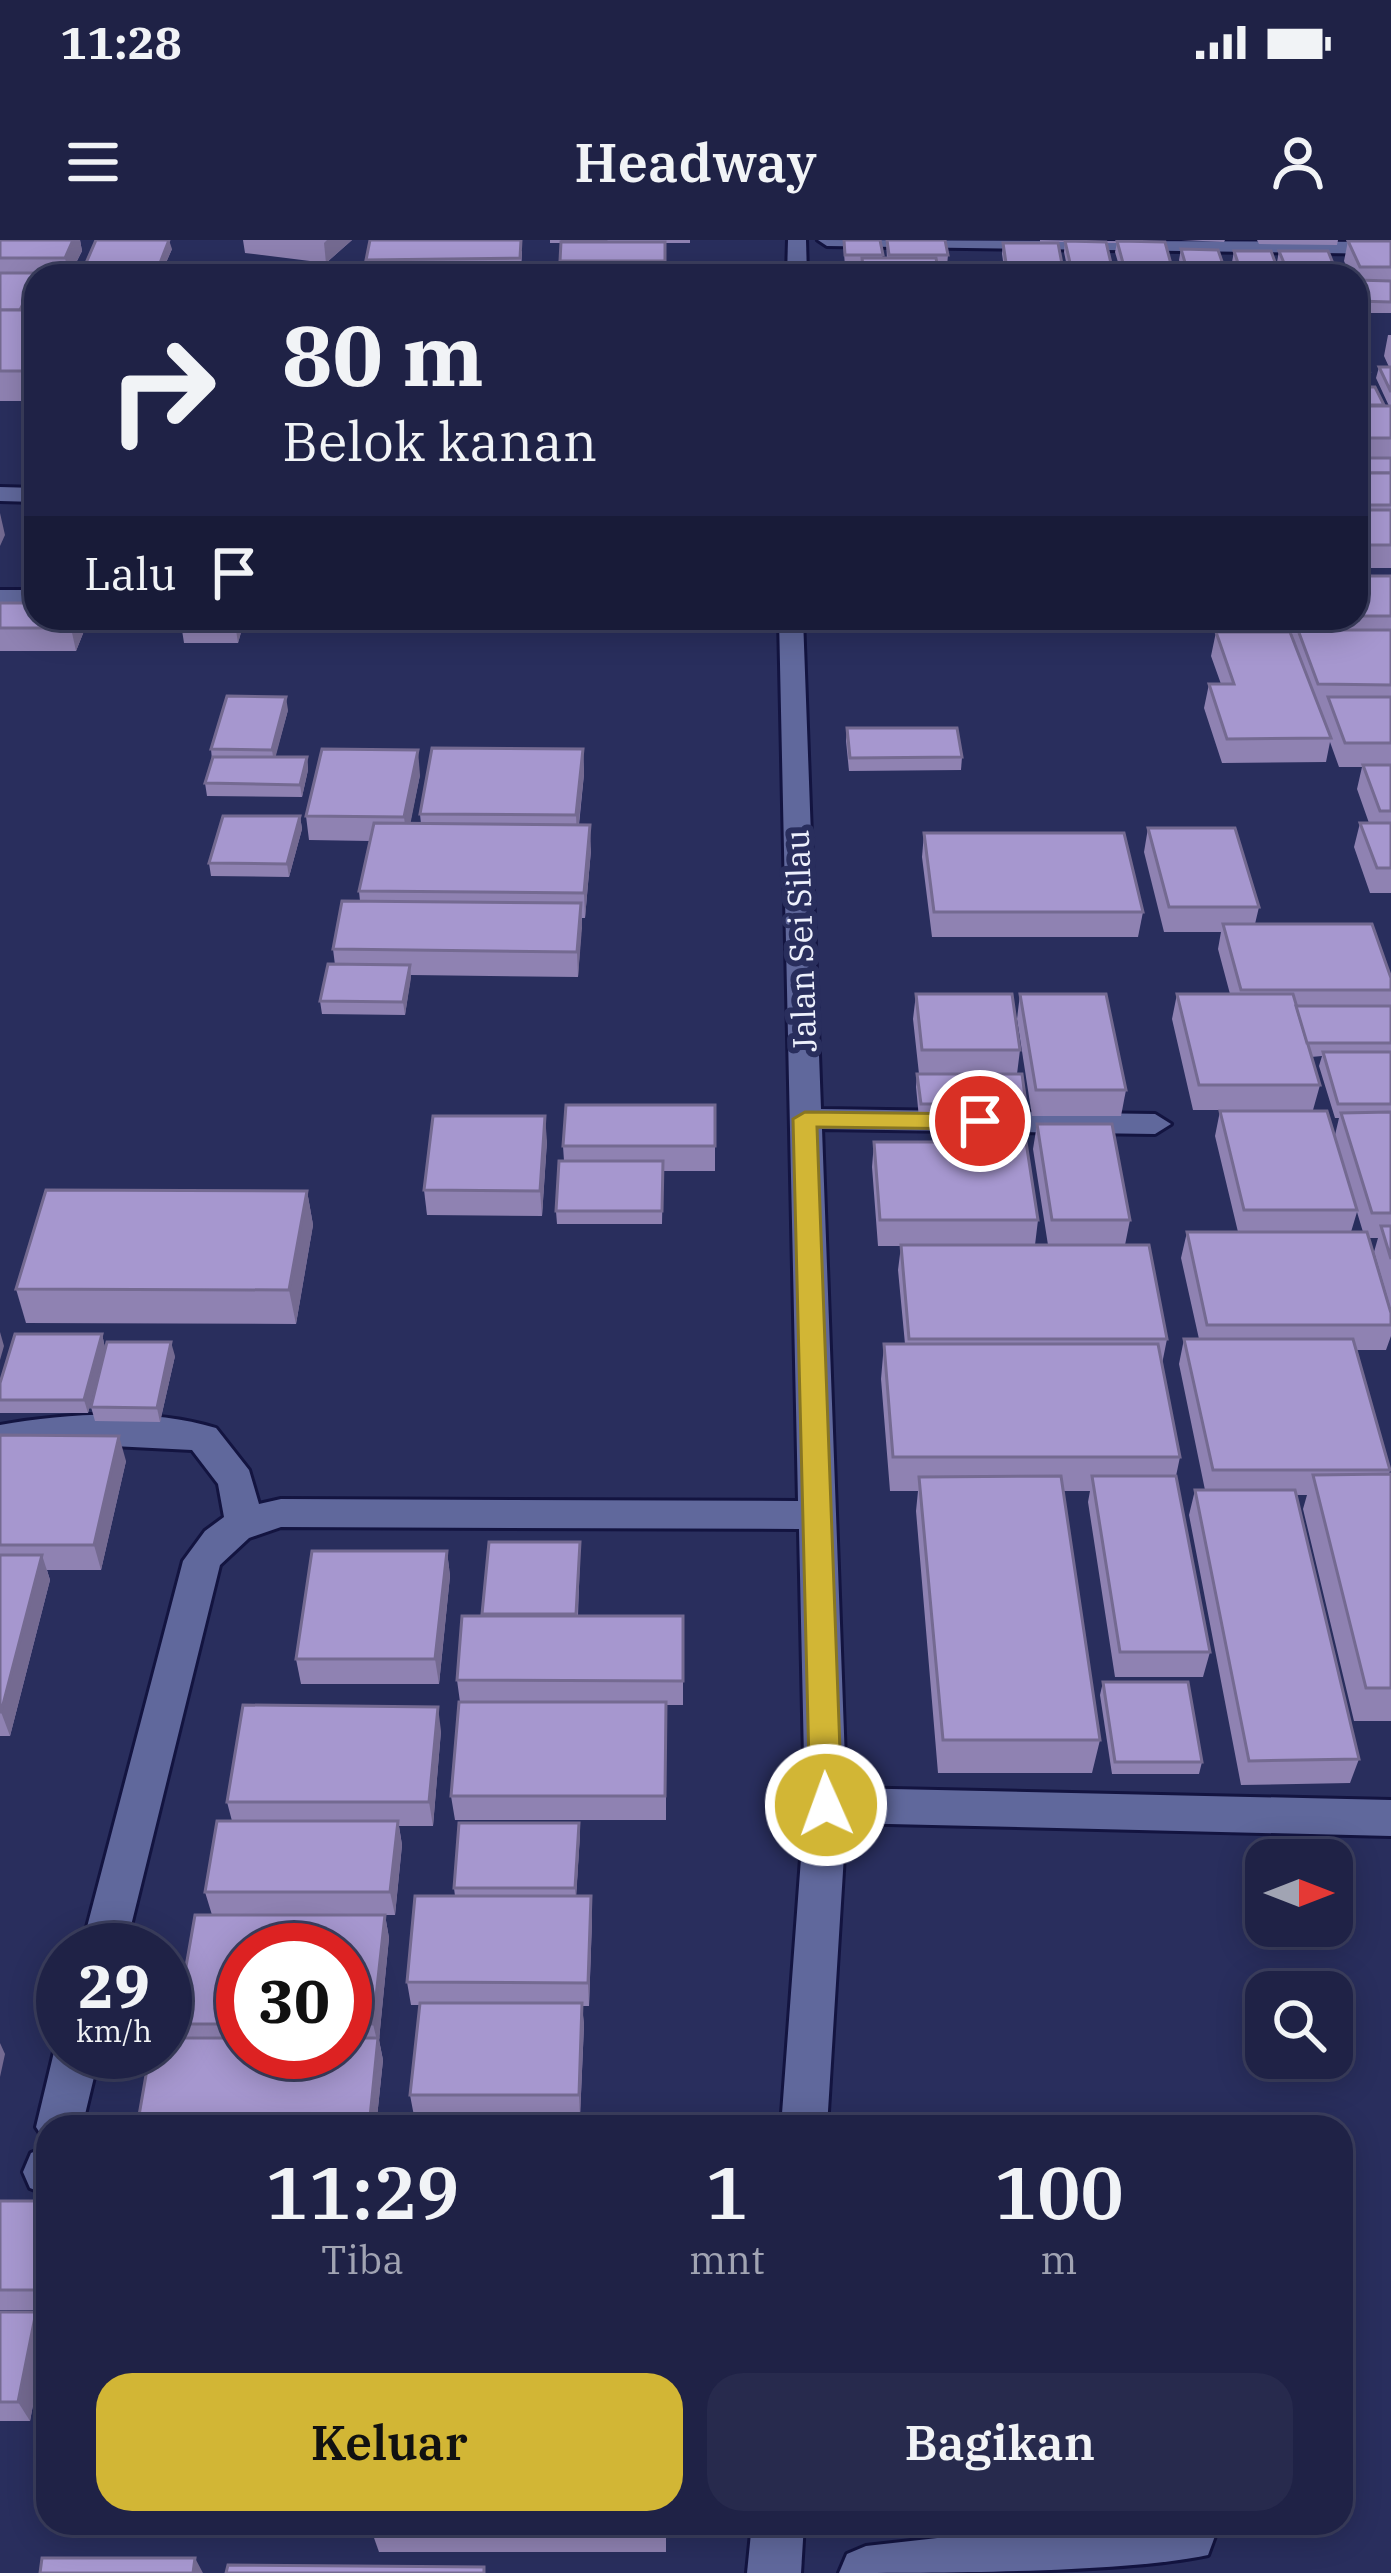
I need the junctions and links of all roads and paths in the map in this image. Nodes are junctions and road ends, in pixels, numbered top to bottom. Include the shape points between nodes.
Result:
1 (827, 240) edge
2 (1391, 248) edge
3 (791, 630) edge
4 (805, 1119) junction
5 (1155, 1124) dead end
6 (0, 1439) edge
7 (815, 1515) junction
8 (243, 1521) junction
9 (826, 1805) junction
10 (1391, 1818) edge
11 (110, 1923) edge
12 (70, 2079) edge
13 (61, 2115) edge
14 (805, 2115) edge
15 (777, 2535) edge
16 (1189, 2536) dead end
17 (774, 2573) edge
18 (866, 2573) edge

1 - 2 street
3 - 4 street, Jalan Sei Silau
4 - 5 street
4 - 7 street, Jalan Sei Silau
6 - 8 street via 158,1432 202,1438 236,1480
7 - 8 street via 281,1513
7 - 9 street, Jalan Sei Silau
8 - 11 street via 202,1561
9 - 10 street
9 - 14 street, Jalan Sei Silau
12 - 13 street
15 - 17 street
16 - 18 street

